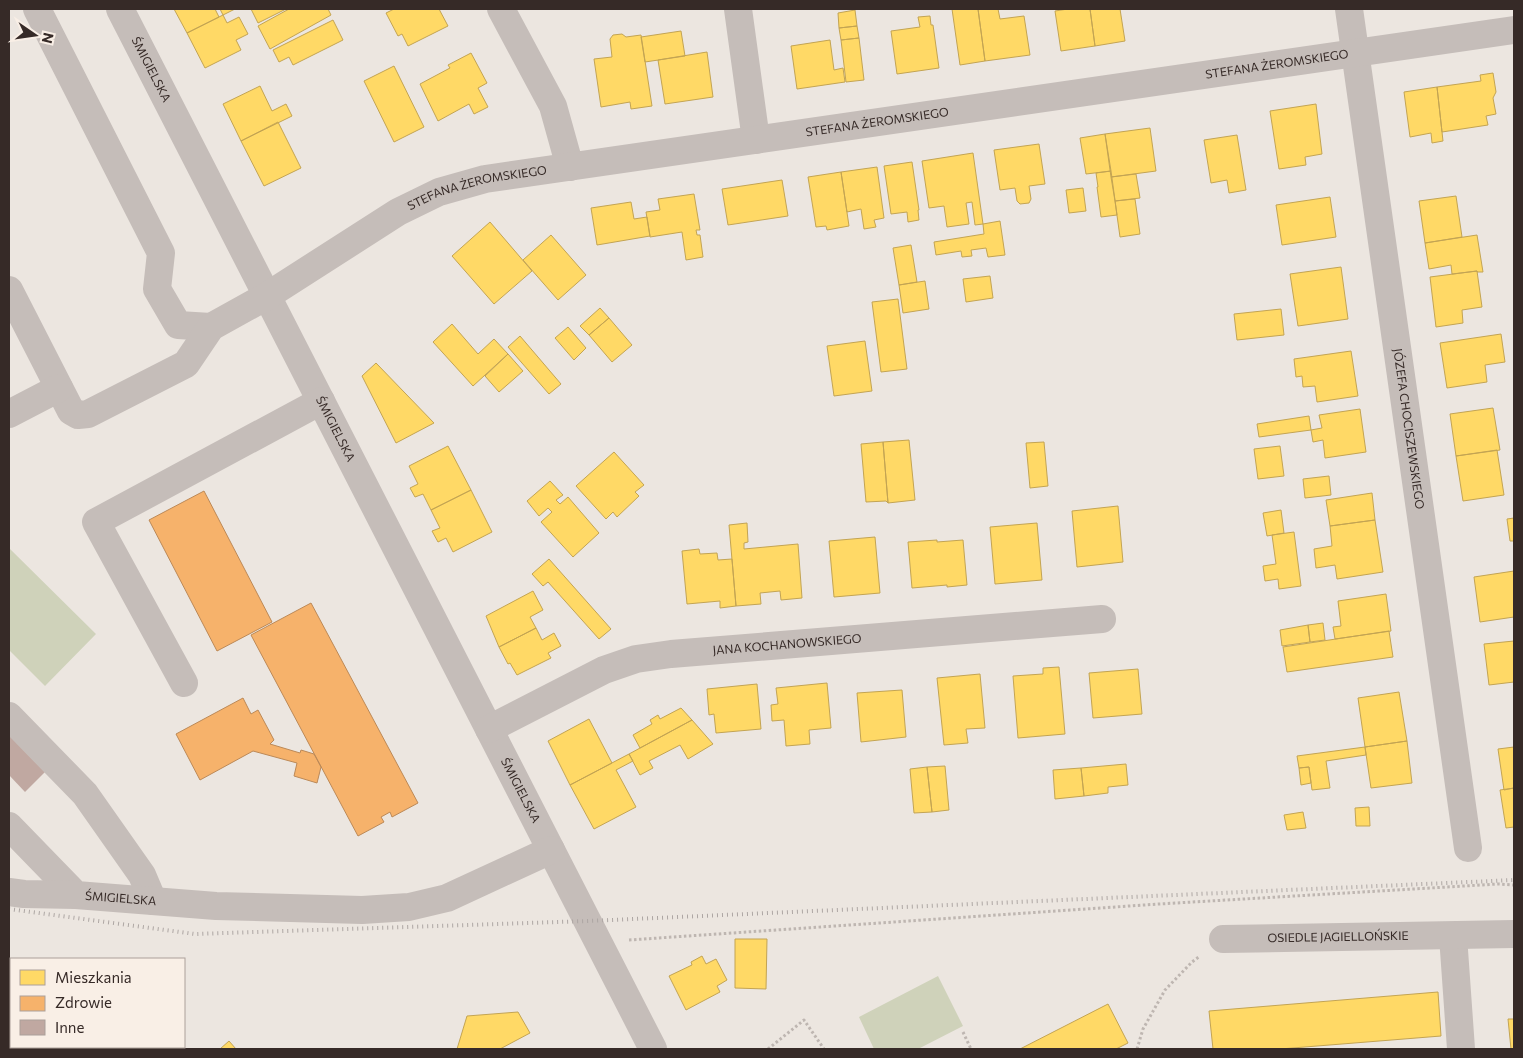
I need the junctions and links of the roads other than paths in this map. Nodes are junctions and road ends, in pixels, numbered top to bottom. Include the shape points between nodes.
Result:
1 (37, 9) edge
2 (120, 9) edge
3 (501, 9) edge
4 (738, 9) edge
5 (1349, 9) edge
6 (1514, 30) edge
7 (1356, 53) junction
8 (756, 140) junction
9 (570, 168) junction
10 (9, 290) edge
11 (268, 296) junction
12 (211, 327) junction
13 (18, 330) edge
14 (59, 388) junction
15 (321, 401) junction
16 (9, 414) edge
17 (1102, 619) dead end
18 (184, 684) dead end
19 (9, 716) edge
20 (489, 729) junction
21 (9, 826) edge
22 (1468, 848) dead end
23 (551, 850) junction
24 (9, 892) edge
25 (76, 895) junction
26 (153, 901) junction
27 (1514, 934) edge
28 (1453, 936) junction
29 (1223, 939) road end
30 (644, 1046) edge
31 (1461, 1049) edge

1 - 12 street via 161,253 157,289 178,325
2 - 11 street, ŚMIGIELSKA
3 - 9 street via 553,106
4 - 8 street
5 - 7 street, JÓZEFA CHOCISZEWSKIEGO
6 - 7 street, STEFANA ŻEROMSKIEGO
7 - 8 street, STEFANA ŻEROMSKIEGO
7 - 22 street, JÓZEFA CHOCISZEWSKIEGO
8 - 9 street, STEFANA ŻEROMSKIEGO
9 - 11 street, STEFANA ŻEROMSKIEGO via 485,179 439,192 398,212
10 - 13 street
11 - 12 street, STEFANA ŻEROMSKIEGO
11 - 15 street, ŚMIGIELSKA
12 - 14 street via 186,364 88,414 78,415 72,411
13 - 14 street
14 - 16 street
15 - 18 street via 96,522
15 - 20 street, ŚMIGIELSKA
17 - 20 street, JANA KOCHANOWSKIEGO via 636,659 604,670
19 - 26 street via 84,794 142,875
20 - 23 street, ŚMIGIELSKA
21 - 25 street, ŚMIGIELSKA
23 - 26 street, ŚMIGIELSKA via 447,898 409,906 362,910
23 - 30 street, ŚMIGIELSKA
24 - 25 street
25 - 26 street, ŚMIGIELSKA
27 - 28 street, OSIEDLE JAGIELLOŃSKIE
28 - 29 street, OSIEDLE JAGIELLOŃSKIE
28 - 31 street

